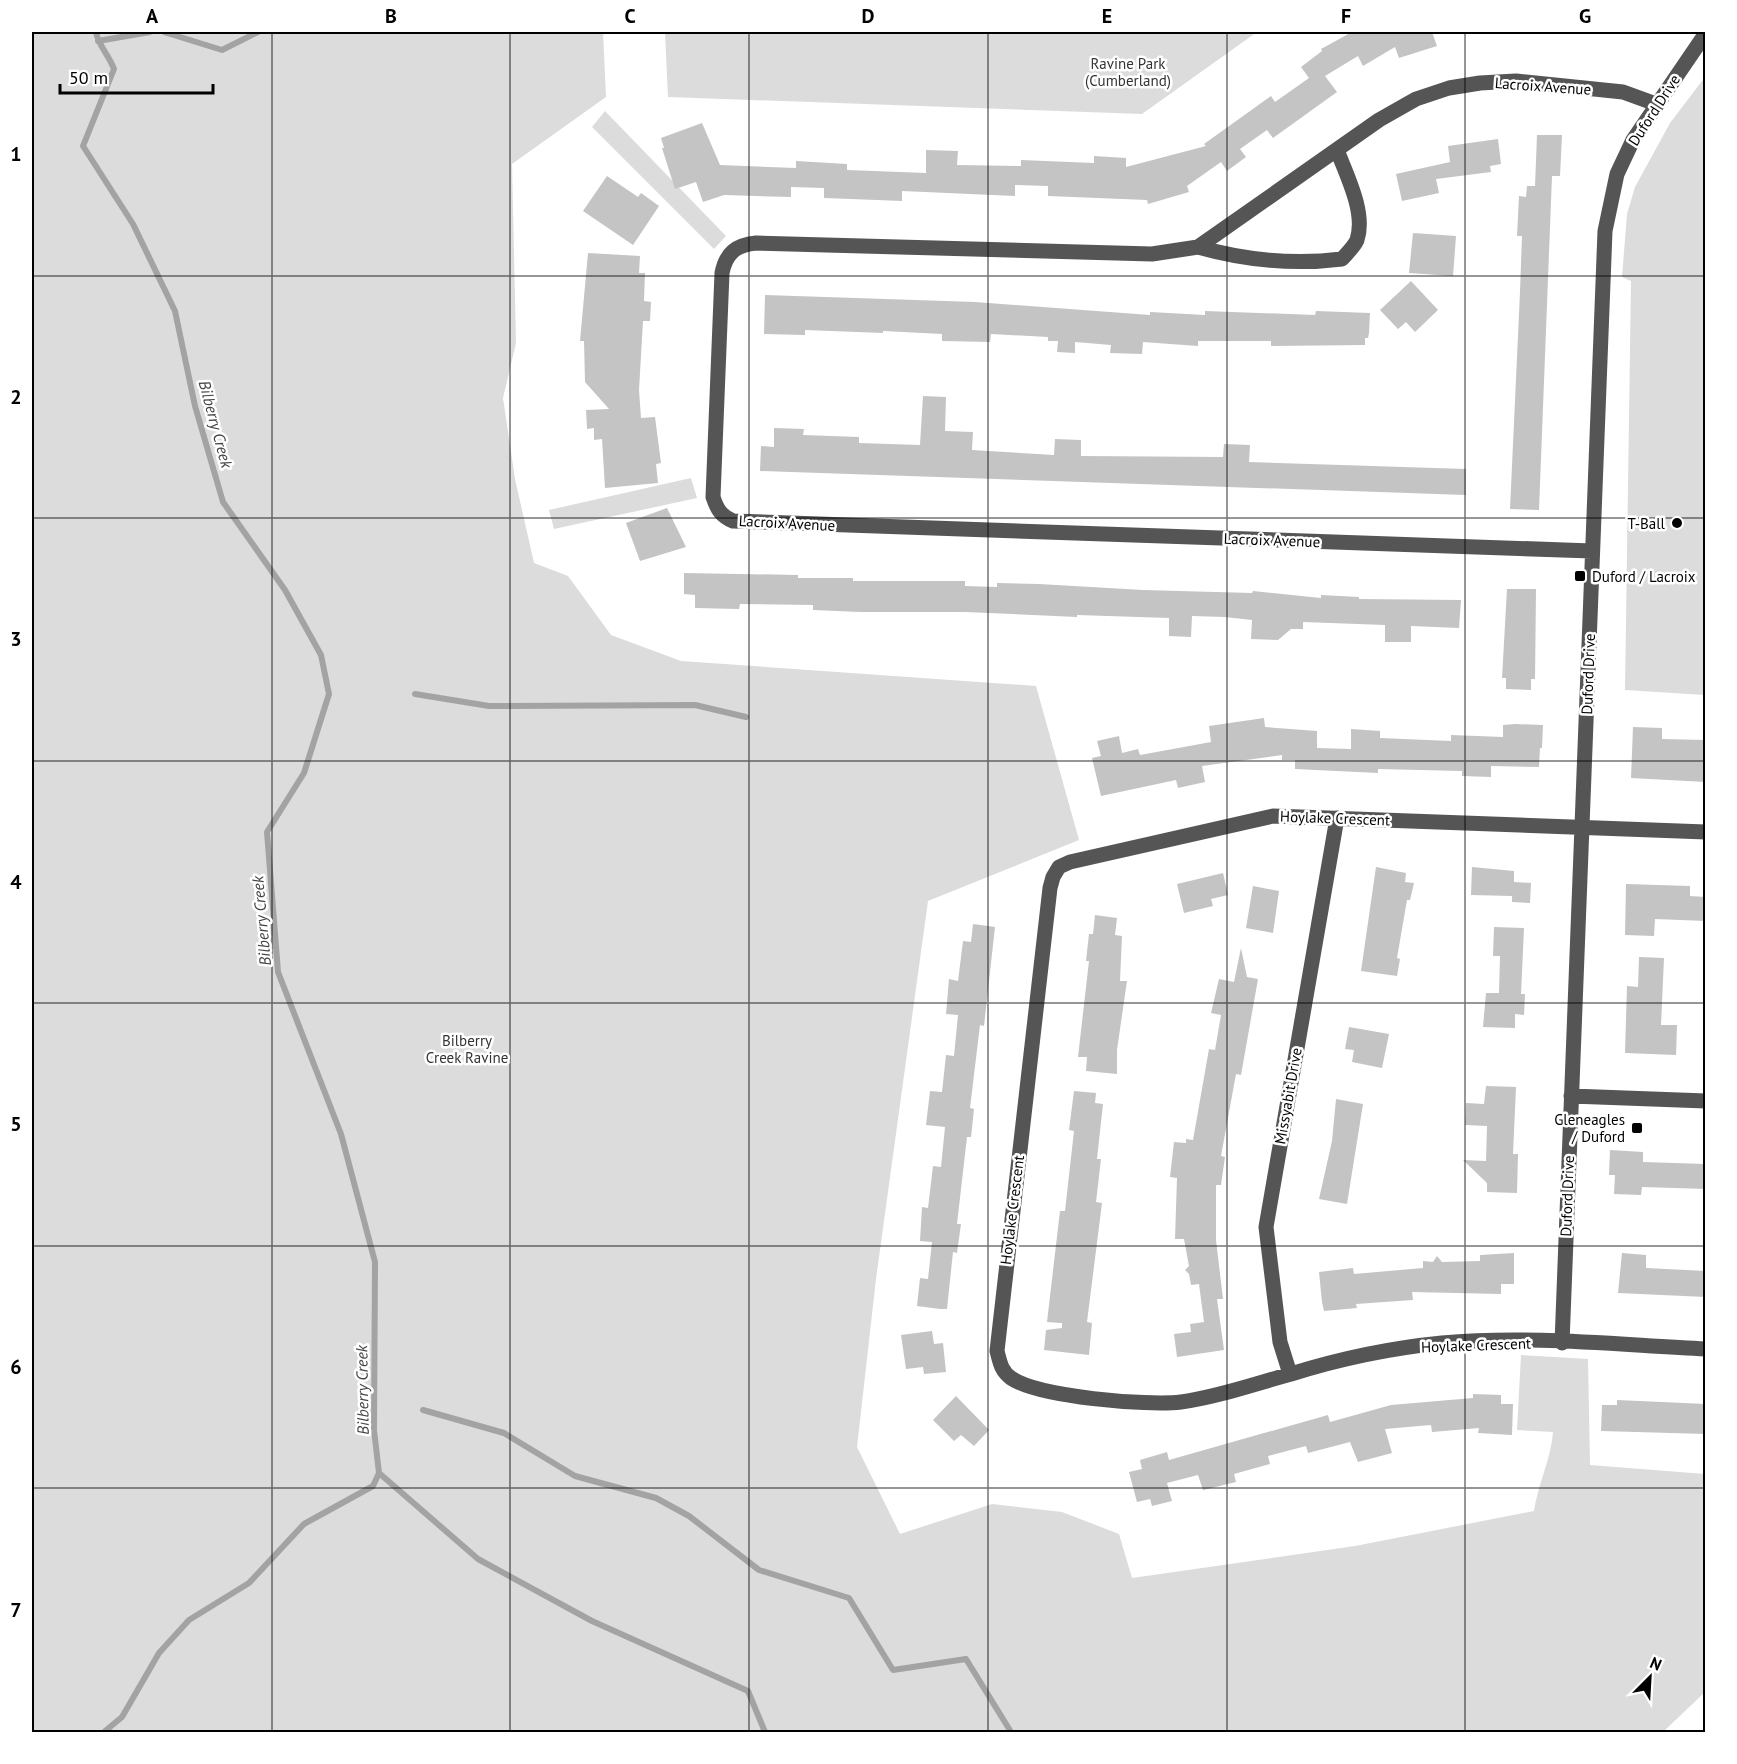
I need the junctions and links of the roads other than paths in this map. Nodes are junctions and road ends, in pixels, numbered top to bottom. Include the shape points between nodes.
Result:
1 (1706, 33) edge
2 (1656, 104) junction
3 (1337, 150) junction
4 (1198, 247) junction
5 (1592, 551) junction
6 (1337, 818) junction
7 (1583, 828) junction
8 (1706, 832) edge
9 (1571, 1096) junction
10 (1706, 1101) edge
11 (1562, 1343) junction
12 (1706, 1349) edge
13 (1290, 1374) junction

1 - 2 street, Duford Drive
2 - 3 street, Lacroix Avenue via 1623,92 1516,81 1480,83 1416,99
2 - 5 street, Duford Drive via 1617,174 1605,231
3 - 4 street, Lacroix Avenue
3 - 4 street, Lacroix Avenue via 1351,188 1359,230 1356,243 1342,259 1239,258
4 - 5 street, Lacroix Avenue via 1152,255 741,244 730,253 722,273 712,486 717,510 733,521 752,522
5 - 7 street, Duford Drive
6 - 7 street, Hoylake Crescent
6 - 13 street, Missyabit Drive via 1266,1227 1280,1342
6 - 13 street, Hoylake Crescent via 1273,816 1091,856 1059,867 1053,877 998,1330 997,1351 1002,1368 1010,1377 1061,1393 1120,1401 1179,1402
7 - 8 street, Hoylake Crescent
7 - 9 street, Duford Drive
9 - 10 street
9 - 11 street, Duford Drive
11 - 12 street, Hoylake Crescent
11 - 13 street, Hoylake Crescent via 1442,1343

